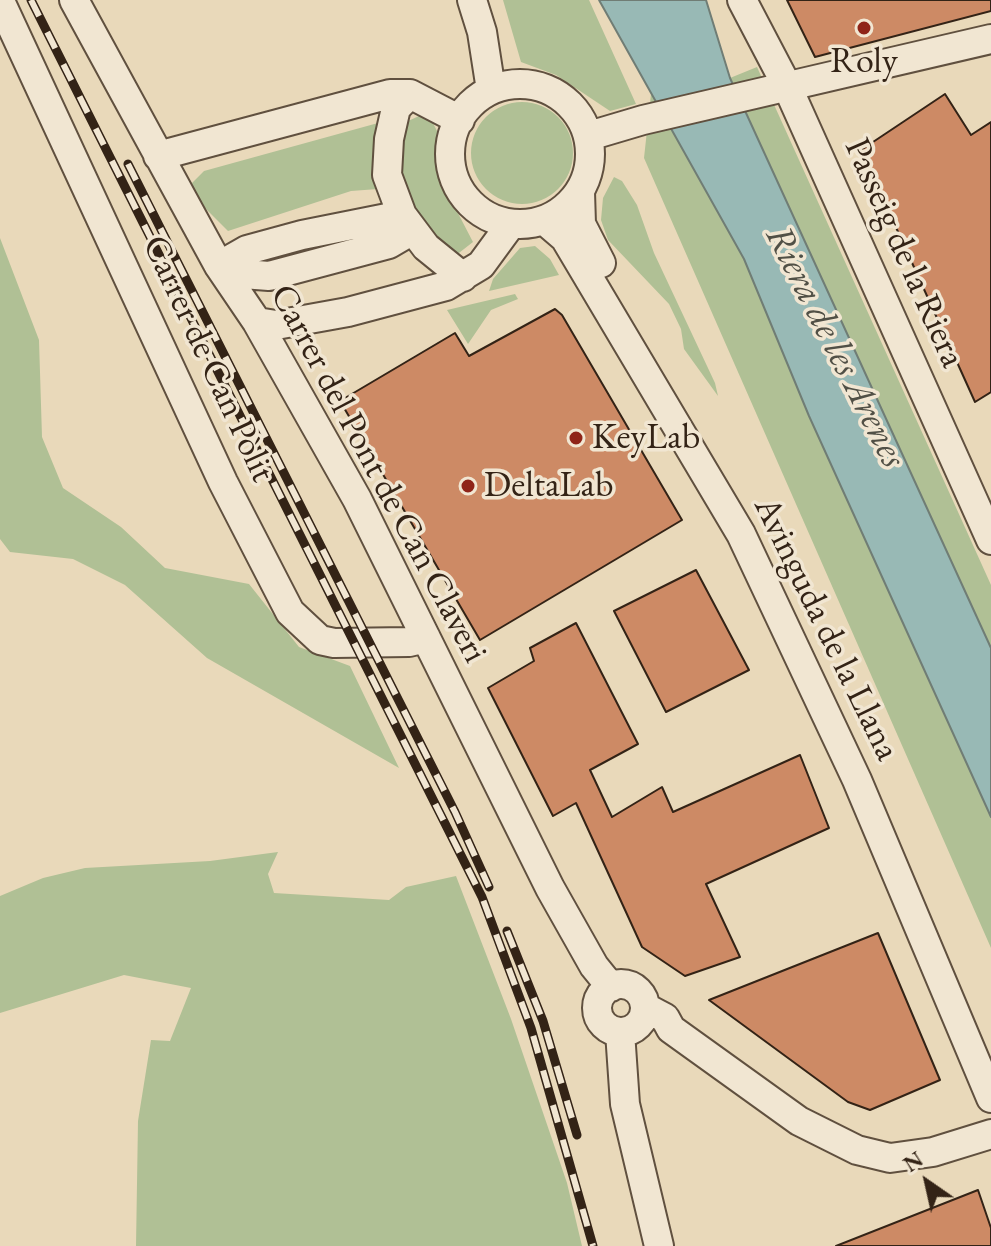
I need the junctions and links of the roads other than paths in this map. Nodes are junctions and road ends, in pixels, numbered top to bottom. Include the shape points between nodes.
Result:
1 (74, 0) edge
2 (472, 0) edge
3 (742, 0) edge
4 (0, 1) edge
5 (991, 39) edge
6 (503, 86) junction
7 (776, 89) junction
8 (410, 94) junction
9 (460, 120) junction
10 (589, 136) junction
11 (158, 156) junction
12 (580, 192) junction
13 (544, 220) junction
14 (408, 222) junction
15 (511, 224) junction
16 (219, 266) junction
17 (463, 277) junction
18 (257, 322) junction
19 (989, 529) edge
20 (426, 638) junction
21 (611, 987) junction
22 (634, 1022) junction
23 (991, 1051) edge
24 (991, 1098) edge
25 (991, 1134) edge
26 (659, 1246) edge

1 - 11 street, Carrer del Pont de Can Claveri
2 - 6 street
3 - 7 street, Passeig de la Riera
4 - 20 street, Carrer de Can Pòlit via 223,482 290,612 320,640 334,643
5 - 7 street
6 - 9 street via 467,107
6 - 10 street via 539,85 561,96 579,114
7 - 10 street
7 - 19 street, Passeig de la Riera
8 - 9 street
8 - 11 street via 390,94
8 - 14 street via 396,108 387,175
9 - 15 street via 451,139 454,178 479,211
10 - 12 street via 590,170
11 - 16 street, Carrer del Pont de Can Claveri
12 - 13 street via 566,208
12 - 23 street, Avinguda de la Llana via 585,233 710,440 828,669
13 - 15 street
13 - 24 street, Avinguda de la Llana via 565,238 741,534 857,780
14 - 16 street via 389,244 269,276
14 - 17 street via 426,247
15 - 17 street via 481,265
16 - 18 street, Carrer del Pont de Can Claveri
17 - 18 street via 348,312 276,325
18 - 20 street, Carrer del Pont de Can Claveri via 357,499
20 - 21 street, Carrer del Pont de Can Claveri via 550,888
21 - 22 street via 632,986 642,995
21 - 22 street via 601,996 598,1015 603,1024
22 - 25 street via 660,1032 671,1029 799,1121 857,1150 890,1158 933,1152
22 - 26 street via 625,1104

